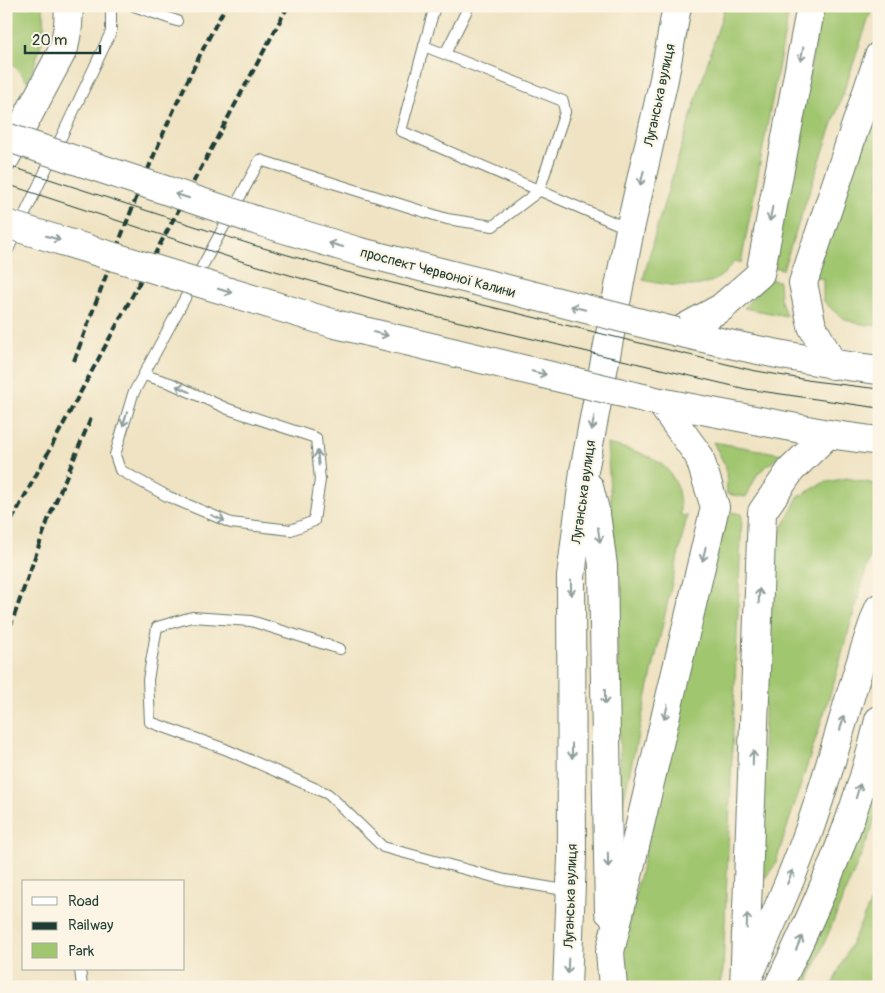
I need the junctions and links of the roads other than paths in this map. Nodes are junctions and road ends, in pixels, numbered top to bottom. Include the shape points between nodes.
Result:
1 (69, 6) edge
2 (111, 6) edge
3 (134, 6) edge
4 (436, 6) edge
5 (469, 6) edge
6 (677, 6) edge
7 (696, 6) edge
8 (811, 6) edge
9 (156, 10) edge
10 (177, 21) dead end
11 (424, 46) junction
12 (444, 54) junction
13 (879, 56) edge
14 (664, 79) junction
15 (6, 138) edge
16 (6, 157) edge
17 (539, 191) junction
18 (6, 224) edge
19 (630, 229) junction
20 (6, 254) edge
21 (677, 332) junction
22 (833, 365) junction
23 (879, 370) edge
24 (144, 375) junction
25 (660, 402) junction
26 (828, 434) junction
27 (879, 441) edge
28 (584, 471) junction
29 (879, 608) edge
30 (340, 649) dead end
31 (879, 720) edge
32 (571, 891) junction
33 (610, 952) junction
34 (80, 970) edge
35 (82, 987) edge
36 (567, 987) edge
37 (603, 987) edge
38 (614, 987) edge
39 (744, 987) edge
40 (778, 987) edge

1 - 16 main road via 64,48
2 - 20 lane via 111,32
3 - 9 lane
4 - 11 lane
5 - 12 lane
6 - 14 main road, Луганська вулиця
7 - 14 main road
8 -> 21 main road via 760,274 721,308
9 - 10 lane
11 - 12 lane
11 - 17 lane via 401,131
12 - 17 lane via 563,101 565,112
13 - 22 main road via 802,283 812,326
14 -> 19 main road, Луганська вулиця
21 -> 15 main road, проспект Червоної Калини, bridge via 475,283 323,241
17 - 19 lane
17 - 24 lane via 493,226 446,219 260,160
18 -> 25 main road, bridge via 335,324
19 -> 28 main road, Луганська вулиця
21 - 22 main road, проспект Червоної Калини
22 - 23 main road, проспект Червоної Калини
24 -> 24 lane via 133,394 115,455 120,470 167,496 231,524 291,530 314,521 320,480 316,438 228,409
25 - 26 main road
25 -> 33 main road via 699,456 715,507
26 - 27 main road
39 -> 26 main road via 762,512 791,470
28 -> 32 main road, Луганська вулиця via 571,577
28 -> 33 main road via 596,514 603,566
39 -> 29 main road via 804,844 862,652
30 - 32 lane via 252,622 192,617 157,627 148,680 150,722 225,749 328,794 383,847 505,880
40 -> 31 main road via 827,880
32 -> 36 main road, Луганська вулиця
33 - 37 main road
33 - 38 main road
34 - 35 lane

